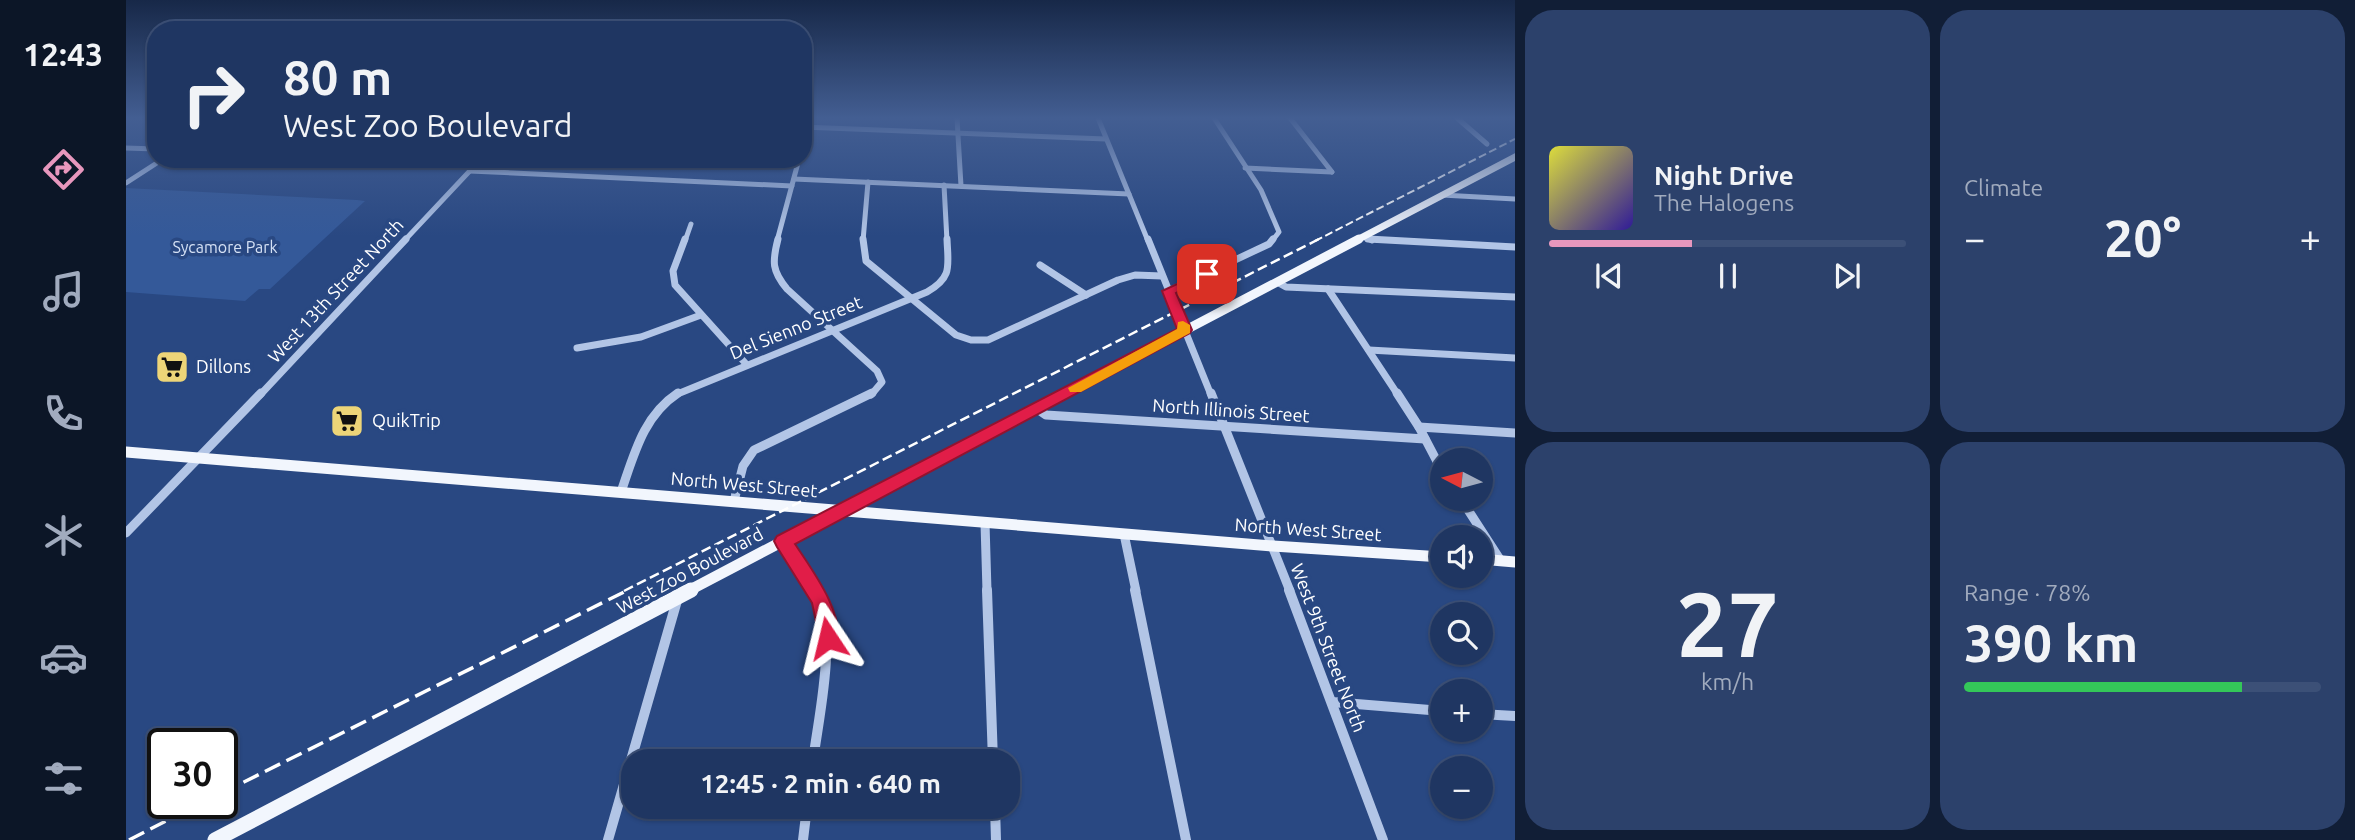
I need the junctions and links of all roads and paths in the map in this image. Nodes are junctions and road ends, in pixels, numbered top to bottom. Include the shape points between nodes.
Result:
1 (959, 157) edge
2 (1114, 157) edge
3 (1238, 157) edge
4 (1320, 157) edge
5 (1514, 158) edge
6 (149, 168) edge
7 (473, 168) edge
8 (797, 168) edge
9 (1245, 168) junction
10 (470, 171) junction
11 (868, 182) junction
12 (126, 183) edge
13 (793, 183) junction
14 (944, 186) junction
15 (961, 186) junction
16 (1129, 194) junction
17 (1442, 195) junction
18 (1515, 199) edge
19 (691, 224) dead end
20 (1363, 237) junction
21 (1515, 247) edge
22 (1040, 265) dead end
23 (1163, 275) junction
24 (1277, 282) junction
25 (1328, 289) junction
26 (1169, 291) junction
27 (1086, 295) junction
28 (1515, 297) edge
29 (910, 299) junction
30 (701, 315) junction
31 (832, 330) junction
32 (1185, 330) junction
33 (577, 348) dead end
34 (1369, 350) junction
35 (1515, 358) edge
36 (747, 365) junction
37 (1036, 408) junction
38 (1225, 427) junction
39 (1419, 427) junction
40 (1515, 433) edge
41 (1425, 439) junction
42 (1430, 448) edge
43 (126, 452) edge
44 (201, 458) junction
45 (621, 492) junction
46 (734, 501) junction
47 (843, 510) junction
48 (1470, 511) edge
49 (985, 523) junction
50 (126, 533) edge
51 (1124, 534) junction
52 (784, 541) junction
53 (1273, 546) junction
54 (1430, 556) edge
55 (1508, 561) edge
56 (678, 597) junction
57 (1332, 702) junction
58 (1430, 710) edge
59 (1493, 714) edge
60 (1515, 716) edge
61 (814, 749) edge
62 (993, 749) edge
63 (806, 819) edge
64 (995, 819) edge
65 (215, 840) edge
66 (608, 840) edge
67 (803, 840) edge
68 (996, 840) edge
69 (1186, 840) edge
70 (1383, 840) edge

1 - 15 street
2 - 16 street, West 9th Street North
3 - 9 street
4 - 9 street via 1332,172
5 - 17 main road, West Zoo Boulevard
6 - 12 street
7 - 10 street, West 13th Street North
8 - 13 street
9 - 26 street via 1277,225 1275,239
10 - 13 street
10 - 44 street, West 13th Street North
11 - 13 street
11 - 14 street
11 - 29 street via 863,256
13 - 31 street via 774,254 775,274
14 - 15 street
14 - 29 street, Del Sienno Street via 948,271 942,283
15 - 16 street
16 - 23 street, West 9th Street North
17 - 18 street
17 - 20 main road, West Zoo Boulevard
19 - 30 street via 673,279
20 - 21 street
20 - 24 main road, West Zoo Boulevard
22 - 27 street
23 - 26 street, West 9th Street North
23 - 27 street via 1127,276
24 - 25 street
24 - 32 main road, West Zoo Boulevard
25 - 28 street
25 - 34 street
26 - 32 street, West 9th Street North
27 - 29 street via 979,341 956,335
29 - 31 street, Del Sienno Street
30 - 33 street via 632,340
30 - 36 street
31 - 36 street, Del Sienno Street
31 - 46 street via 877,371 881,384 871,394 754,450 743,466
32 - 37 main road, West Zoo Boulevard
32 - 38 street, West 9th Street North
34 - 35 street
34 - 39 street
36 - 45 street, Del Sienno Street via 677,394 657,408 642,434
37 - 38 street, North Illinois Street via 1046,415
37 - 47 main road, West Zoo Boulevard
38 - 41 street, North Illinois Street
38 - 53 street, West 9th Street North
39 - 40 street
39 - 41 street
41 - 42 street
43 - 44 main road, North West Street
44 - 45 main road, North West Street
44 - 50 street, West 13th Street North
45 - 46 main road, North West Street
46 - 47 main road, North West Street
47 - 49 main road, North West Street
47 - 52 main road, West Zoo Boulevard
48 - 55 street
49 - 51 main road, North West Street
49 - 62 street
51 - 53 main road, North West Street
51 - 69 street
52 - 56 main road, West Zoo Boulevard
52 - 61 street via 821,601 828,638
53 - 54 main road, North West Street
53 - 57 street, West 9th Street North
56 - 65 main road, West Zoo Boulevard
56 - 66 street
57 - 58 street
57 - 70 street, West 9th Street North
59 - 60 street
63 - 67 street
64 - 68 street

